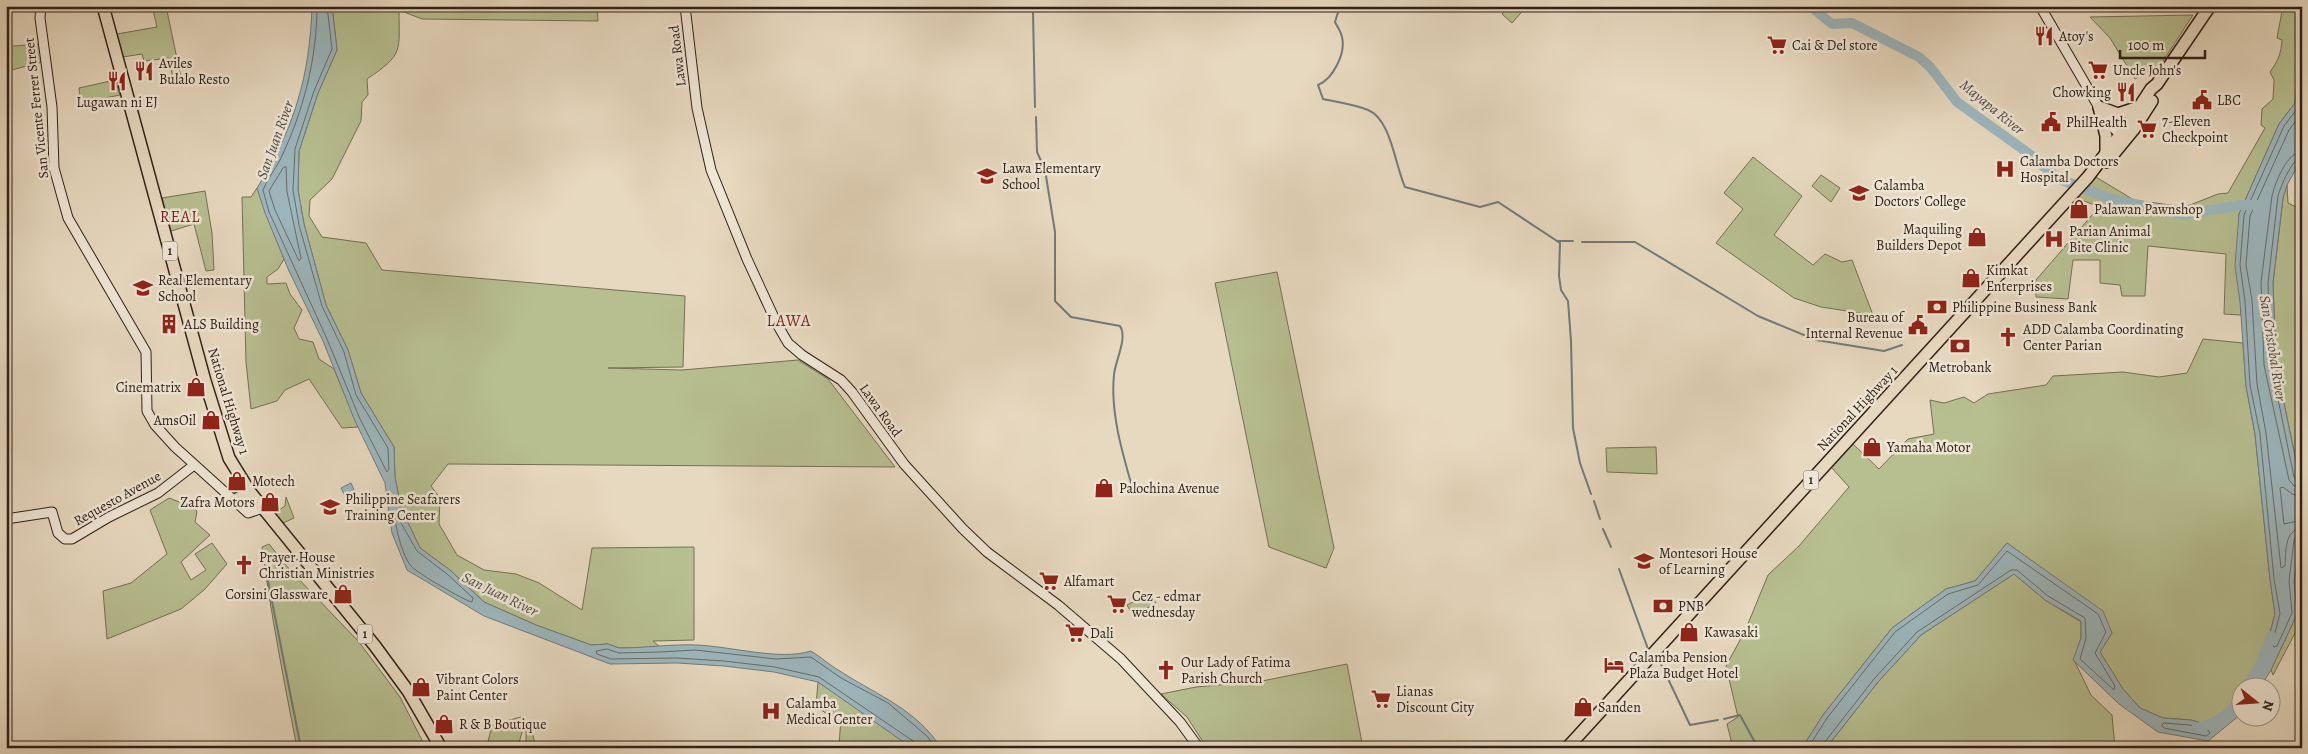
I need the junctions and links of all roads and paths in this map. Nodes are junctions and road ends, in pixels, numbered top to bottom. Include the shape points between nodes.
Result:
1 (103, 6) edge
2 (685, 6) edge
3 (2040, 6) edge
4 (2210, 6) edge
5 (41, 7) edge
6 (2157, 84) junction
7 (2099, 107) junction
8 (2139, 107) junction
9 (2125, 134) junction
10 (2106, 151) junction
11 (2088, 177) junction
12 (194, 465) junction
13 (250, 492) junction
14 (233, 501) junction
15 (263, 508) junction
16 (6, 518) edge
17 (441, 748) edge
18 (1199, 748) edge
19 (1567, 748) edge

1 - 13 highway, National Highway 1 / 1 via 219,429 229,458
2 - 18 main road, Lawa Road via 697,108 711,170 747,259 788,343 841,380 904,464 963,529 1121,660 1180,722
3 - 7 main road
4 - 6 highway, National Highway 1 / 1
5 - 12 main road, San Vicente Ferrer Street via 52,107 54,168 61,200 68,218 146,352 147,411
6 - 8 highway, National Highway 1 / 1
6 - 9 highway, National Highway 1 / 1 via 2157,94
7 - 8 highway via 2118,114
7 - 9 main road via 2110,126
7 - 10 highway
8 - 9 highway, National Highway 1 / 1
9 - 10 highway, National Highway 1 / 1
9 - 11 highway, National Highway 1 / 1 via 2100,169
10 - 11 highway, National Highway 1 / 1
11 - 19 highway, National Highway 1 / 1
12 - 14 main road, San Vicente Ferrer Street
12 - 16 main road, Requesto Avenue via 158,493 109,516 72,539 65,539 58,533 52,512
13 - 14 highway
13 - 15 highway, National Highway 1 / 1
14 - 15 main road, San Vicente Ferrer Street via 248,513
15 - 17 highway, National Highway 1 / 1 via 375,646 408,691

